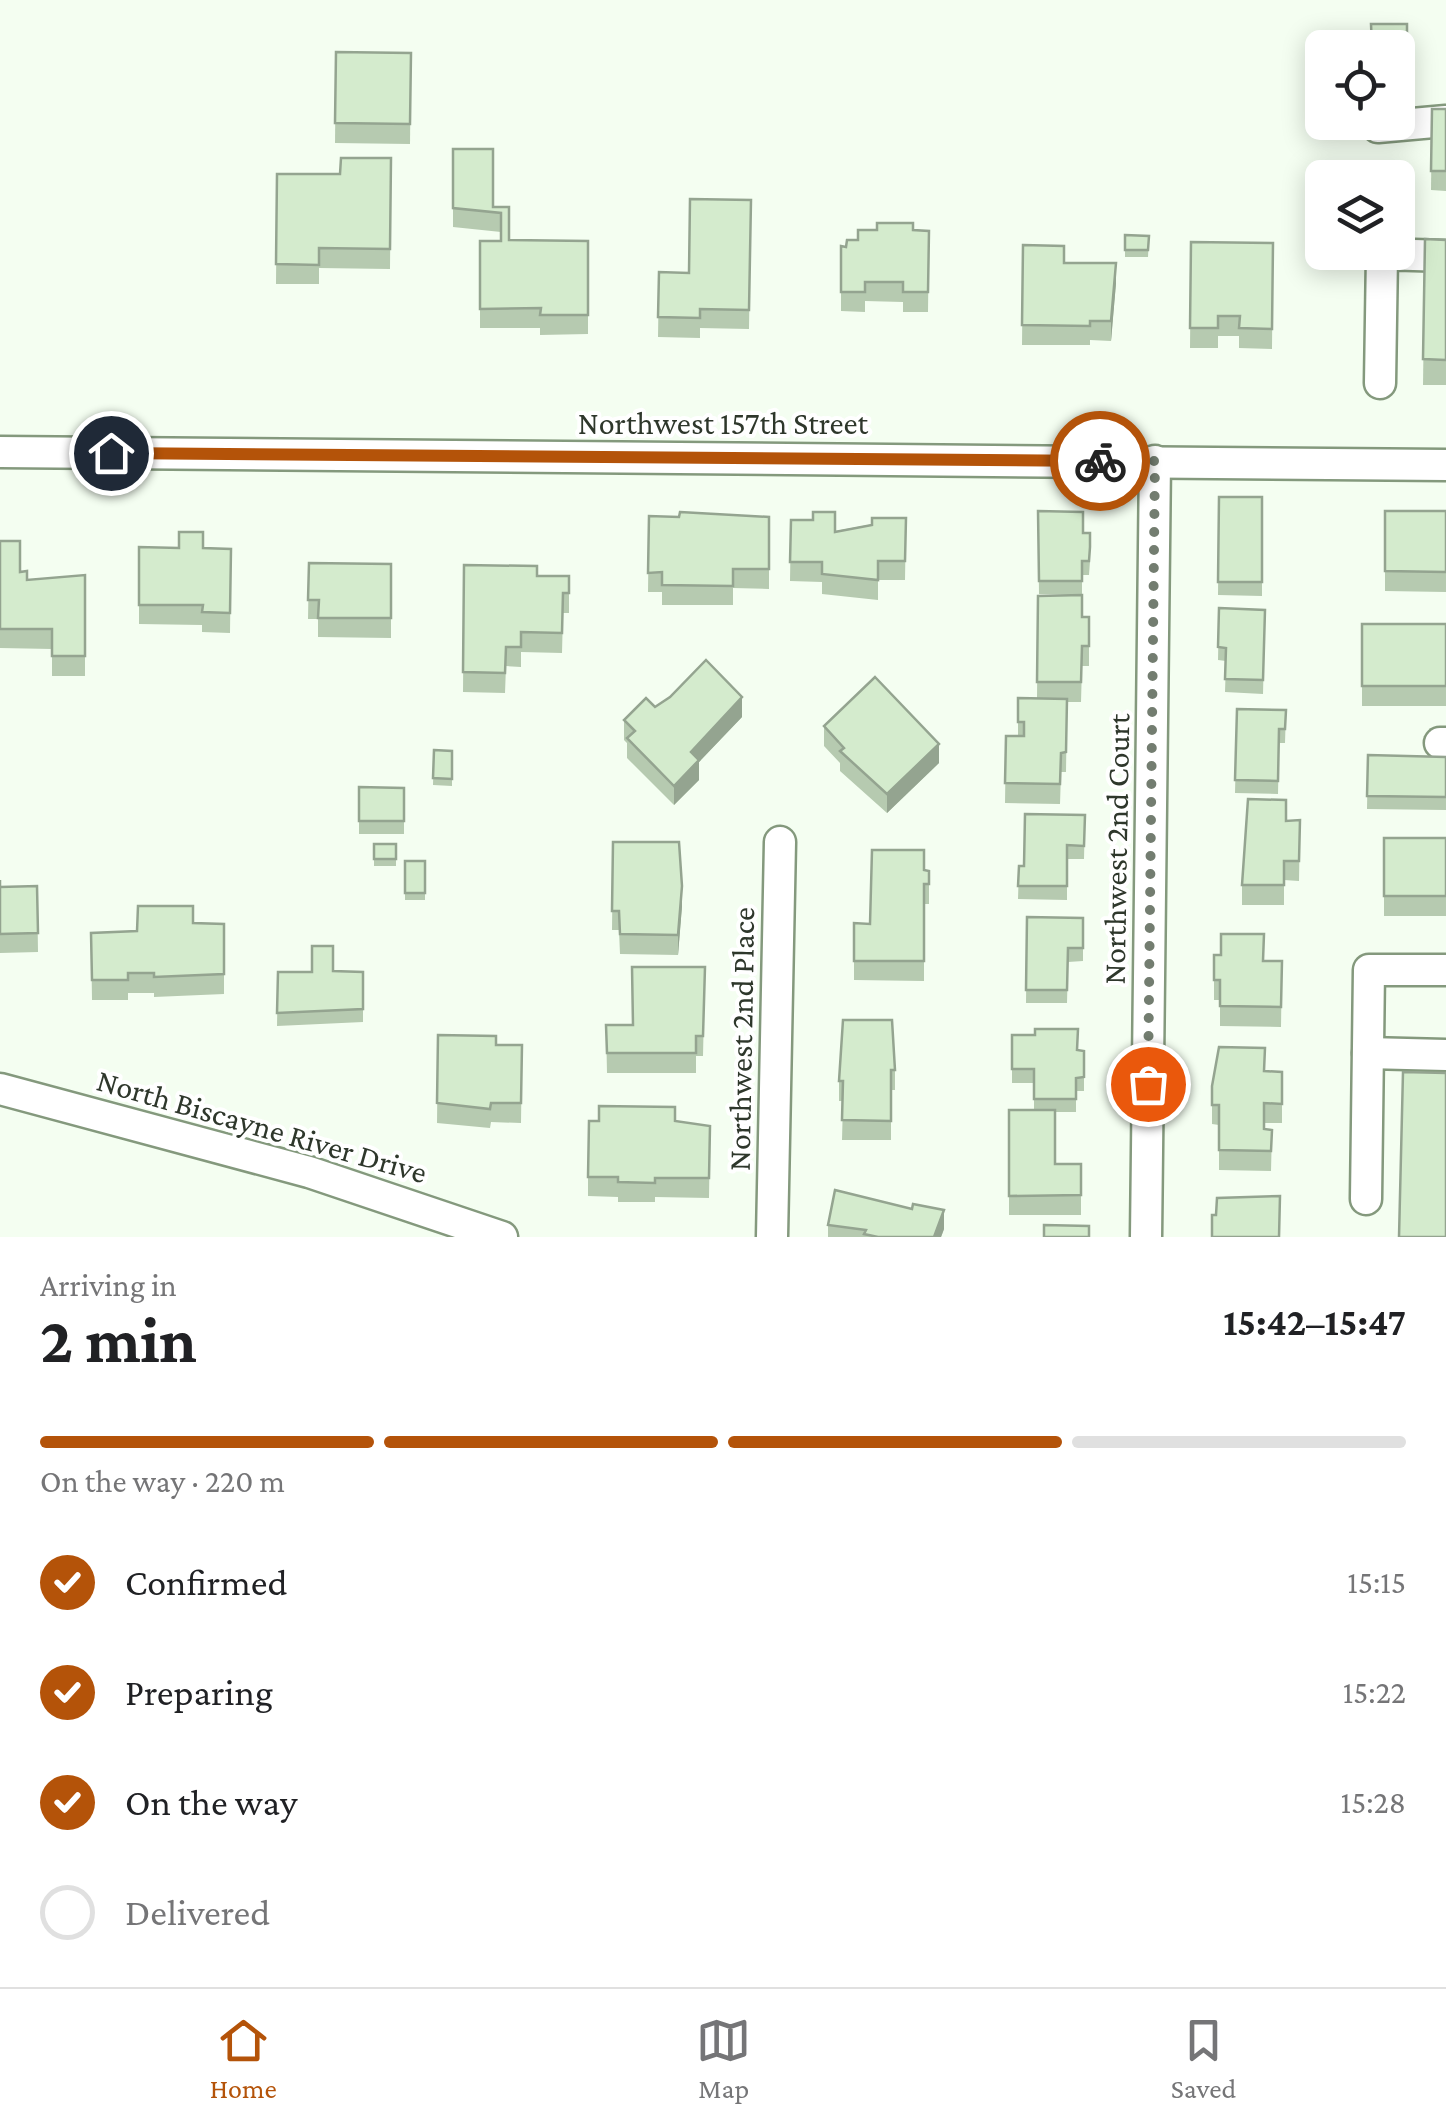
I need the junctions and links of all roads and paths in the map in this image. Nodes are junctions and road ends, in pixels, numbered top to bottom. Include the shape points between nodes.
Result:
1 (1446, 121) edge
2 (1415, 127) edge
3 (1446, 256) edge
4 (1380, 383) dead end
5 (0, 452) edge
6 (1155, 461) junction
7 (1446, 464) edge
8 (780, 842) dead end
9 (1446, 970) edge
10 (1368, 1054) junction
11 (1446, 1055) edge
12 (0, 1089) edge
13 (1366, 1199) dead end
14 (502, 1237) edge
15 (772, 1237) edge
16 (1146, 1237) edge

1 - 2 street
3 - 4 street via 1382,254
5 - 6 street, Northwest 157th Street
6 - 7 street, Northwest 157th Street
6 - 16 street, Northwest 2nd Court
8 - 15 street, Northwest 2nd Place
9 - 10 street via 1369,970
10 - 11 street
10 - 13 street
12 - 14 street, North Biscayne River Drive via 310,1172

